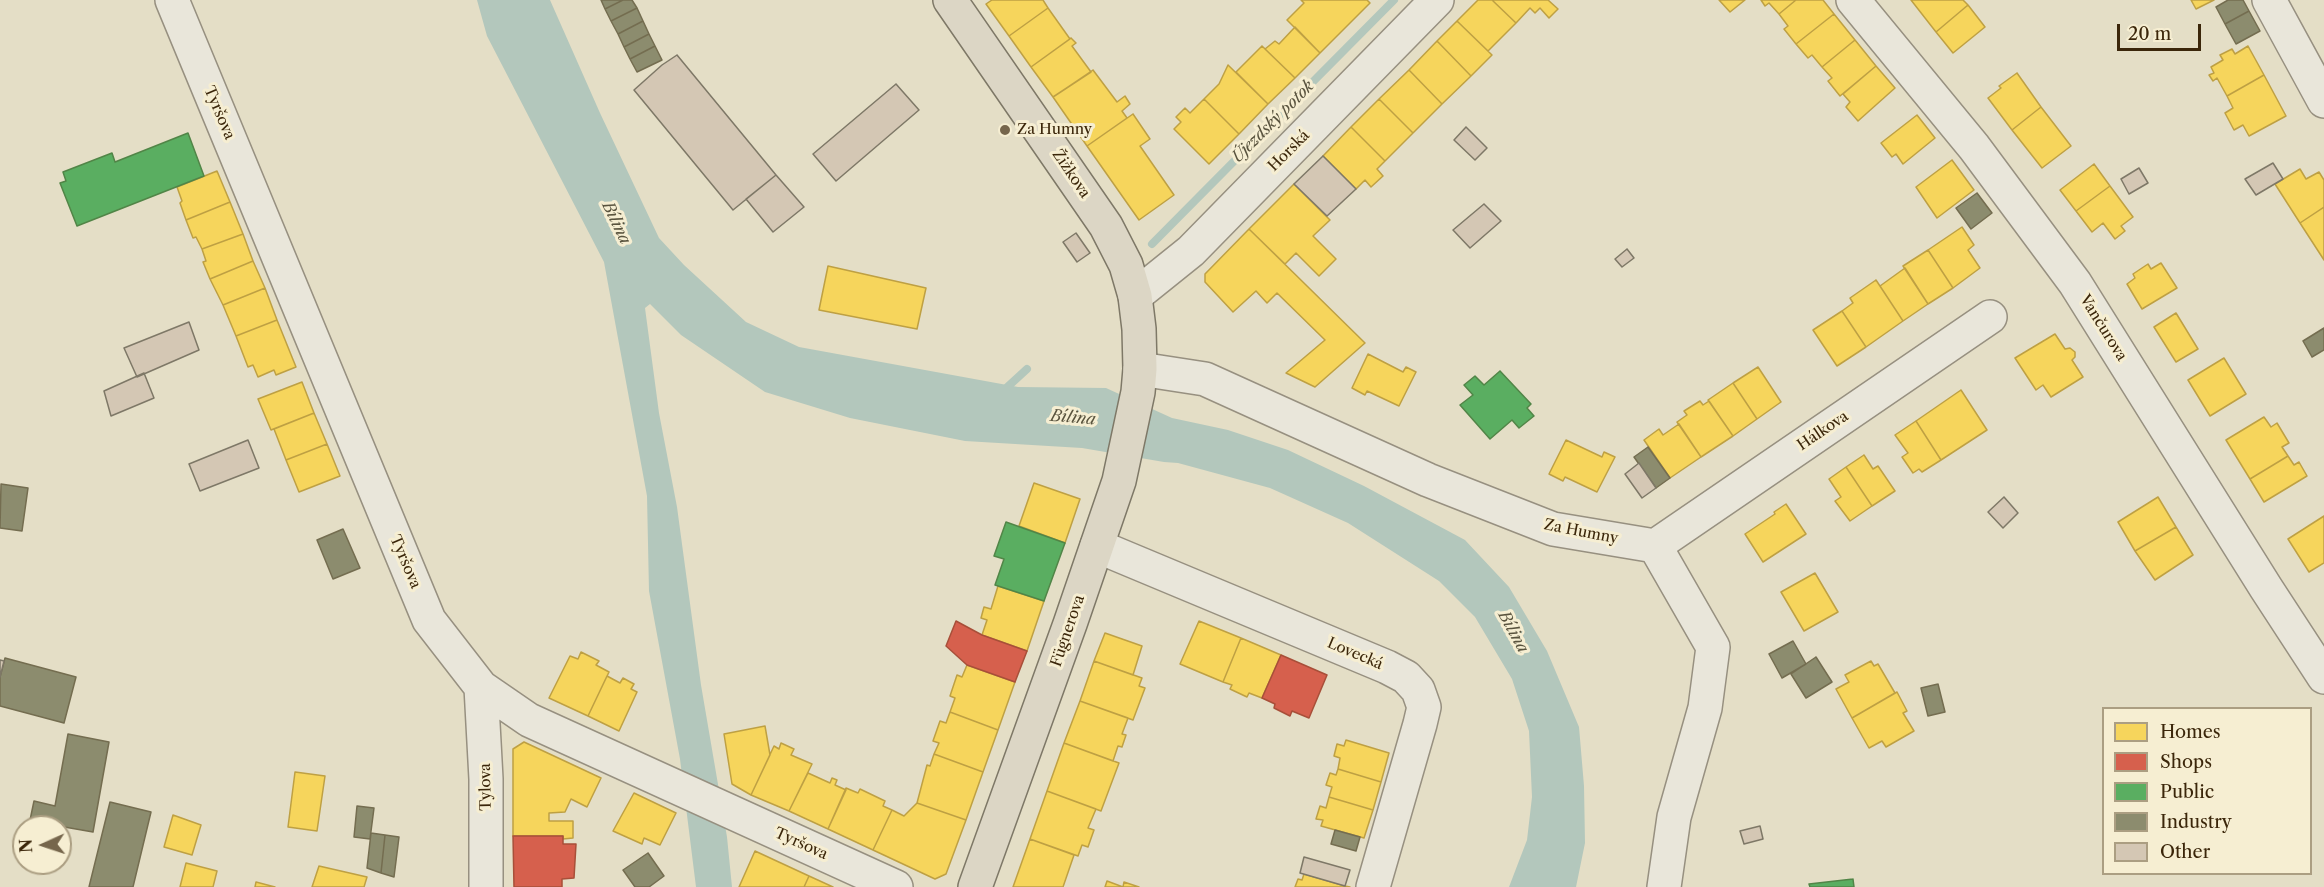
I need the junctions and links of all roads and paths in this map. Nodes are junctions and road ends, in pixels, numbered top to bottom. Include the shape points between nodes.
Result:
1 (172, 0) edge
2 (950, 0) edge
3 (1437, 0) edge
4 (1853, 0) edge
5 (2269, 0) edge
6 (2324, 101) edge
7 (1135, 296) junction
8 (1990, 317) dead end
9 (1139, 380) junction
10 (1097, 546) junction
11 (1655, 546) junction
12 (2324, 677) edge
13 (481, 687) junction
14 (486, 887) edge
15 (896, 887) edge
16 (975, 887) edge
17 (1373, 887) edge
18 (1664, 887) edge

1 - 13 street, Tyršova via 429,621
2 - 7 main road, Žižkova via 1106,226 1126,265
3 - 7 street, Horská via 1191,251
4 - 12 street, Vančurova via 1974,147 2075,283
5 - 6 street
7 - 9 main road, Žižkova
8 - 11 street, Hálkova
9 - 10 main road, Fügnerova via 1119,481
9 - 11 street, Za Humny via 1205,378 1428,480 1553,529
10 - 16 main road, Fügnerova
10 - 17 street, Lovecká via 1387,667 1406,677 1418,690 1424,707
11 - 18 street via 1713,647 1705,708 1674,818
13 - 14 street, Tylova
13 - 15 street, Tyršova via 529,720

